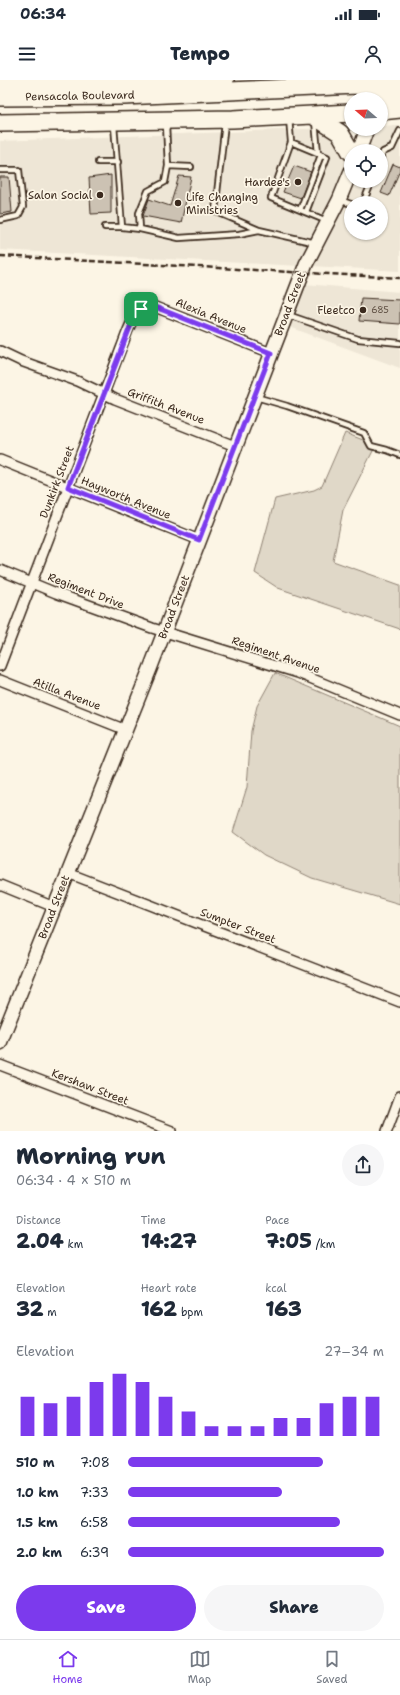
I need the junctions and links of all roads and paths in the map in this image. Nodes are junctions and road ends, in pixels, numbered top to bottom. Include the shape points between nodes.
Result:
1 (239, 80) edge
2 (249, 80) edge
3 (0, 81) edge
4 (56, 87) edge
5 (274, 87) junction
6 (387, 87) edge
7 (377, 92) edge
8 (400, 92) edge
9 (0, 97) edge
10 (388, 98) edge
11 (344, 102) edge
12 (400, 109) edge
13 (388, 110) edge
14 (344, 114) edge
15 (314, 116) junction
16 (289, 117) junction
17 (166, 120) junction
18 (218, 120) junction
19 (113, 122) junction
20 (0, 123) edge
21 (400, 131) edge
22 (291, 142) junction
23 (346, 144) edge
24 (388, 150) edge
25 (319, 154) junction
26 (98, 162) dead end
27 (118, 162) junction
28 (168, 166) junction
29 (191, 167) dead end
30 (0, 170) edge
31 (344, 188) edge
32 (339, 200) junction
33 (344, 202) edge
34 (300, 210) junction
35 (306, 212) junction
36 (0, 220) edge
37 (327, 221) junction
38 (105, 227) dead end
39 (122, 227) junction
40 (140, 229) junction
41 (258, 230) junction
42 (316, 243) junction
43 (141, 309) joint
44 (286, 314) junction
45 (400, 343) edge
46 (0, 351) edge
47 (271, 353) junction
48 (105, 394) junction
49 (254, 396) junction
50 (235, 446) junction
51 (400, 455) edge
52 (0, 460) edge
53 (68, 487) junction
54 (199, 540) junction
55 (0, 570) edge
56 (32, 582) junction
57 (165, 632) junction
58 (0, 666) edge
59 (0, 680) edge
60 (400, 715) edge
61 (126, 730) junction
62 (68, 873) junction
63 (0, 885) edge
64 (54, 907) junction
65 (400, 1002) edge
66 (0, 1043) edge
67 (0, 1065) edge
68 (400, 1096) edge
69 (172, 1131) edge
70 (387, 1131) edge

1 - 4 highway
2 - 5 highway
3 - 4 highway via 6,85
4 - 5 highway, Pensacola Boulevard
4 - 9 highway, Pensacola Boulevard
5 - 6 highway, Pensacola Boulevard
6 - 7 highway
8 - 10 highway
11 - 18 highway via 236,108
12 - 13 highway
14 - 15 highway
15 - 16 highway
15 - 23 highway via 340,133
15 - 25 lane
16 - 18 highway
16 - 22 lane
17 - 18 highway
17 - 19 highway
17 - 28 lane
18 - 41 lane via 215,211
19 - 20 highway
19 - 27 lane
21 - 24 lane via 392,148
22 - 25 lane
22 - 34 lane via 271,198
25 - 34 lane
25 - 35 lane via 327,157
26 - 27 lane
27 - 39 lane
28 - 29 lane
28 - 40 lane via 165,182 148,191 138,213
30 - 36 lane via 18,170 23,207 18,216
31 - 32 street, Broad Street
32 - 33 lane
32 - 37 street, Broad Street
34 - 35 lane
35 - 37 lane
37 - 42 street, Broad Street
38 - 39 lane
39 - 40 lane
40 - 41 lane via 179,238 239,234
41 - 42 lane
42 - 44 street, Broad Street
43 - 47 street, Alexia Avenue via 155,307
43 - 48 street, Dunkirk Street via 132,322
44 - 45 lane via 358,339
44 - 47 street, Broad Street
46 - 48 street, Griffith Avenue
47 - 49 street, Broad Street
48 - 50 street, Griffith Avenue
48 - 53 street, Dunkirk Street
49 - 50 street, Broad Street
49 - 51 lane via 364,433 371,446
50 - 54 street, Broad Street
52 - 53 street, Hayworth Avenue
53 - 54 street, Hayworth Avenue
53 - 56 street, Dunkirk Street
54 - 57 street, Broad Street
55 - 56 street, Regiment Drive
56 - 57 street, Regiment Drive
56 - 58 street, Dunkirk Street
57 - 60 street, Regiment Avenue via 298,673
57 - 61 street, Broad Street
59 - 61 street, Atilla Avenue
61 - 62 street, Broad Street
62 - 64 street, Broad Street
62 - 65 street, Sumpter Street
63 - 64 street
64 - 66 street, Broad Street
67 - 69 street, Kershaw Street
68 - 70 street

